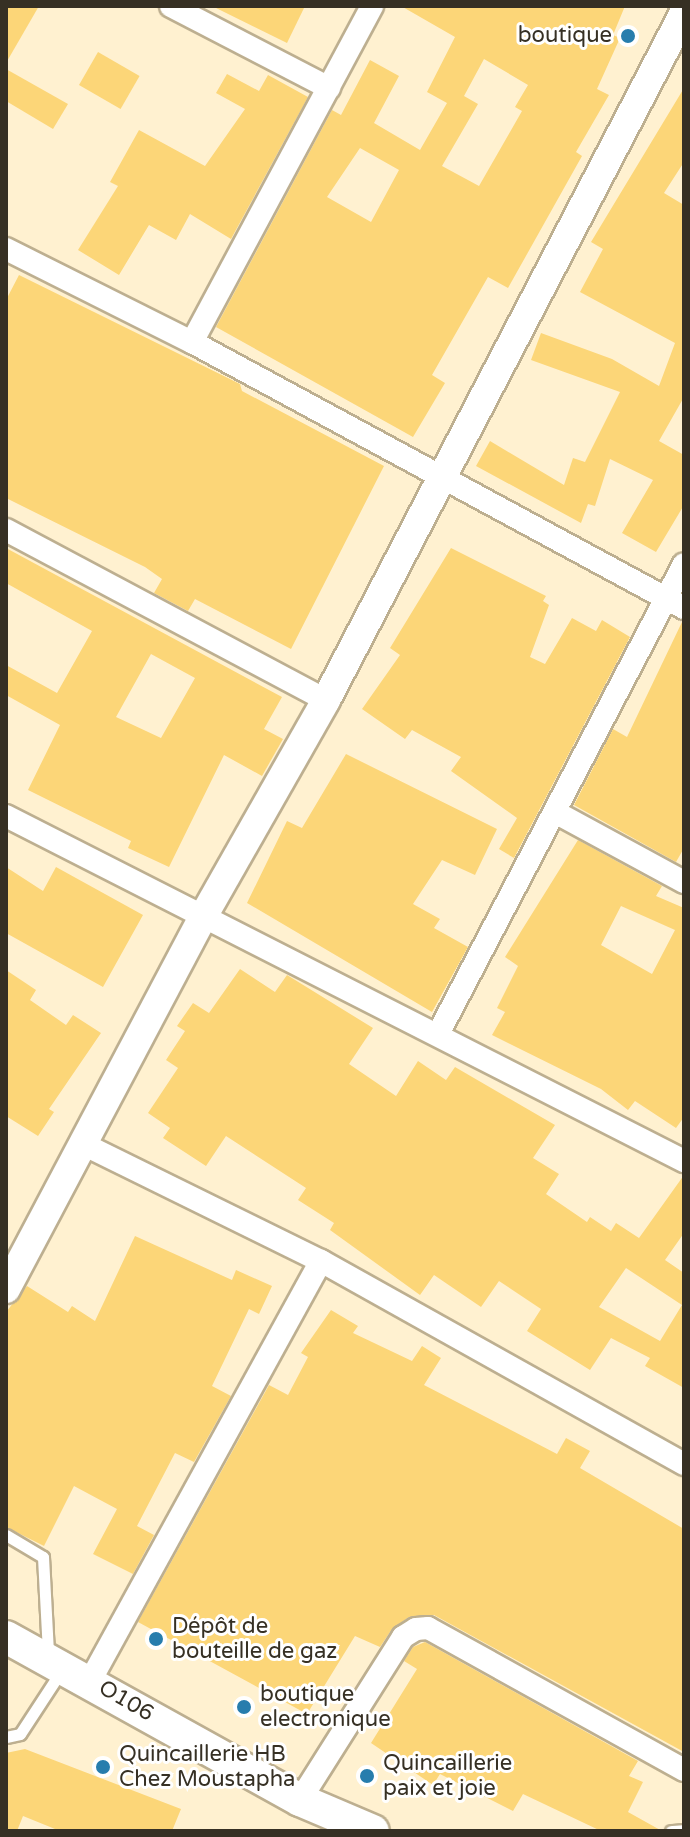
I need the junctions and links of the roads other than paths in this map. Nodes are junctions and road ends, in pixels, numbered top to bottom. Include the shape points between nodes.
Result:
1 (171, 6) edge
2 (372, 6) edge
3 (684, 13) edge
4 (329, 88) junction
5 (6, 249) edge
6 (192, 342) junction
7 (442, 478) junction
8 (6, 530) edge
9 (684, 564) edge
10 (675, 604) edge
11 (326, 700) junction
12 (555, 812) junction
13 (6, 816) edge
14 (684, 882) edge
15 (204, 915) junction
16 (438, 1034) junction
17 (83, 1144) junction
18 (684, 1161) edge
19 (321, 1261) junction
20 (6, 1289) edge
21 (684, 1464) edge
22 (6, 1535) edge
23 (6, 1637) edge
24 (67, 1669) junction
25 (6, 1737) edge
26 (684, 1770) edge
27 (300, 1800) junction
28 (684, 1830) edge
29 (373, 1831) edge
30 (671, 1831) edge

1 - 4 street
2 - 4 street
3 - 7 street
4 - 6 street
5 - 6 street
6 - 7 street
7 - 10 street
7 - 11 street
8 - 11 street
9 - 10 street
10 - 12 street
11 - 15 street
12 - 14 street
12 - 16 street
13 - 15 street
15 - 16 street
15 - 17 street
16 - 18 street
17 - 19 street
17 - 20 street
19 - 21 street
19 - 24 street
22 - 24 lane via 43,1557
23 - 24 main road, O106
24 - 25 lane via 20,1734
24 - 27 main road, O106
26 - 27 street via 428,1628 403,1637
27 - 29 main road, O106
28 - 30 lane

